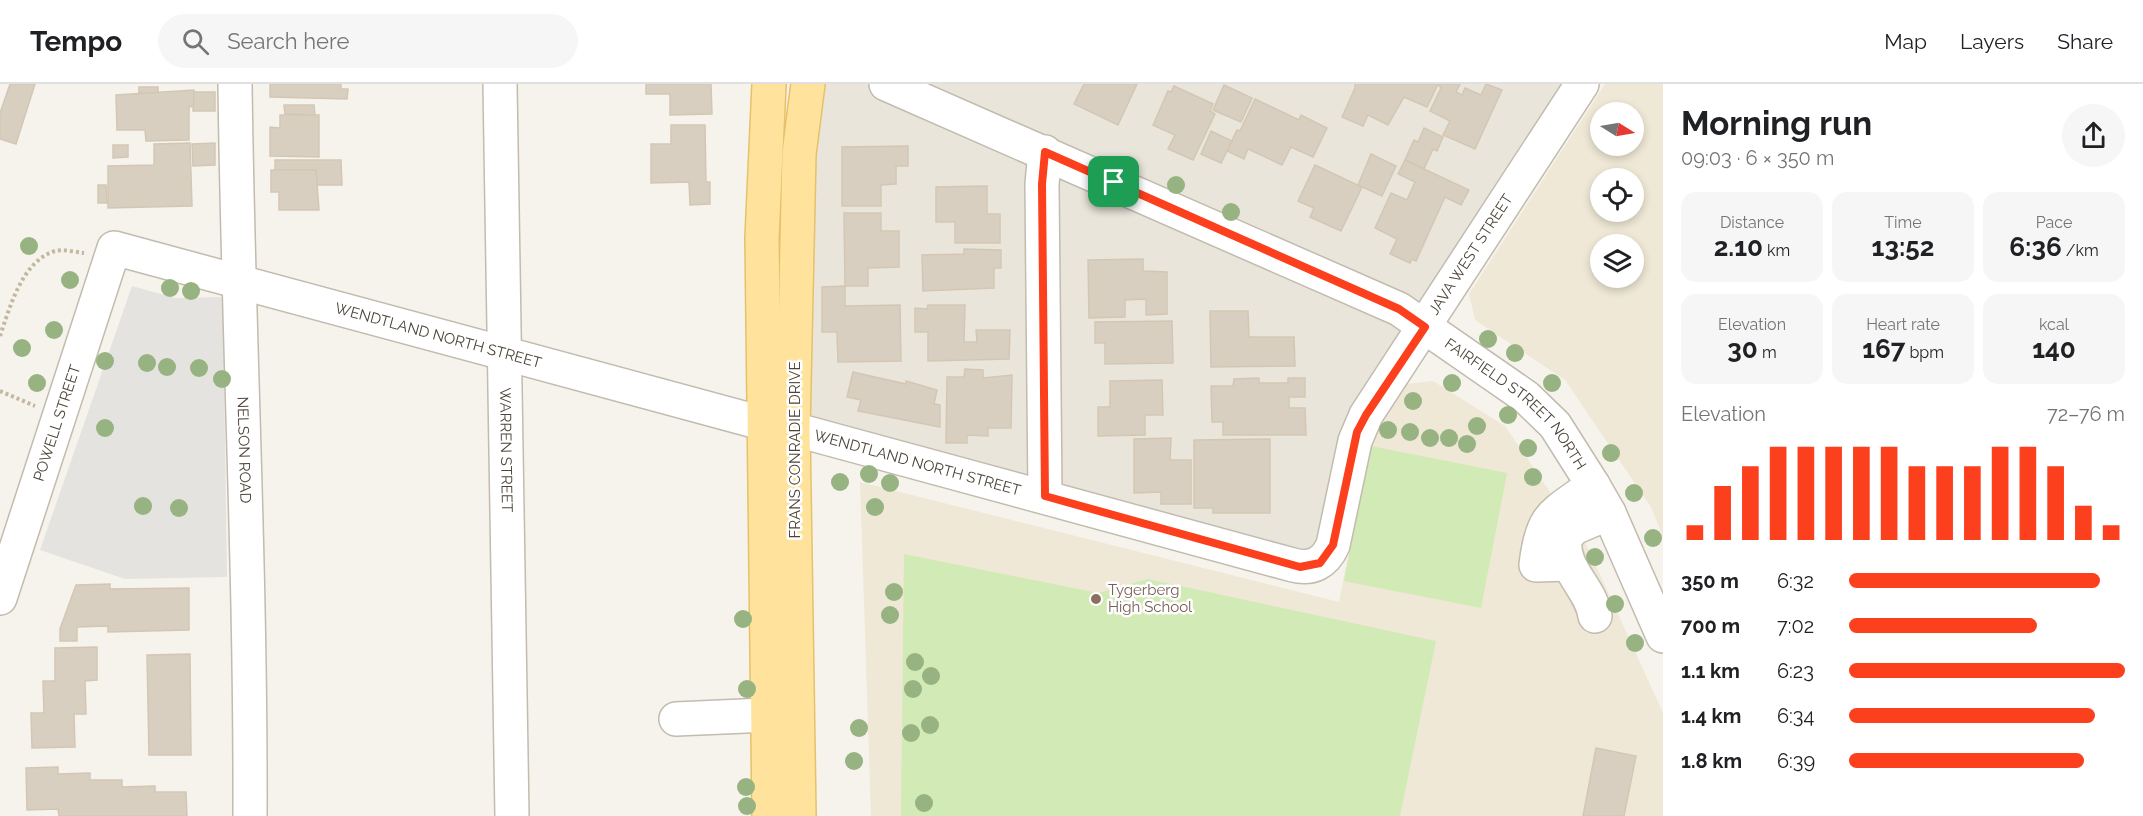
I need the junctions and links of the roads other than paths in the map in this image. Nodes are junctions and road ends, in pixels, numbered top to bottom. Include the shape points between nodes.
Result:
1 (235, 84) edge
2 (500, 84) edge
3 (769, 84) edge
4 (808, 84) edge
5 (886, 84) edge
6 (1571, 87) edge
7 (1045, 152) junction
8 (103, 251) joint
9 (237, 280) junction
10 (1425, 327) junction
11 (504, 353) junction
12 (778, 426) junction
13 (1593, 485) junction
14 (1045, 496) junction
15 (1609, 513) junction
16 (1320, 563) joint
17 (1568, 564) junction
18 (0, 598) edge
19 (1595, 616) dead end
20 (1663, 636) edge
21 (767, 715) junction
22 (676, 719) dead end
23 (250, 816) edge
24 (512, 816) edge
25 (769, 816) edge
26 (799, 816) edge

1 - 9 street, NELSON ROAD
2 - 11 street, WARREN STREET
3 - 12 main road, FRANS CONRADIE DRIVE via 762,195
4 - 12 main road, FRANS CONRADIE DRIVE
5 - 7 street, FAIRFIELD STREET NORTH
6 - 10 street, JAVA WEST STREET
7 - 10 street, FAIRFIELD STREET NORTH via 1399,309
7 - 14 street
8 - 9 street, WENDTLAND NORTH STREET
8 - 18 street, POWELL STREET via 58,416
9 - 11 street, WENDTLAND NORTH STREET
9 - 23 street, NELSON ROAD via 248,541
10 - 13 street, FAIRFIELD STREET NORTH via 1542,411
10 - 16 street, JAVA WEST STREET via 1357,432 1333,545
11 - 12 street, WENDTLAND NORTH STREET
11 - 24 street, WARREN STREET
12 - 14 street, WENDTLAND NORTH STREET
12 - 21 main road, FRANS CONRADIE DRIVE
12 - 26 main road, FRANS CONRADIE DRIVE
13 - 15 street, FAIRFIELD STREET NORTH
13 - 17 street via 1544,524 1536,565
14 - 16 street, WENDTLAND NORTH STREET via 1300,567
15 - 17 street via 1568,533 1564,545
15 - 20 street, FAIRFIELD STREET NORTH
17 - 19 street via 1593,602
21 - 22 street
21 - 25 main road, FRANS CONRADIE DRIVE

